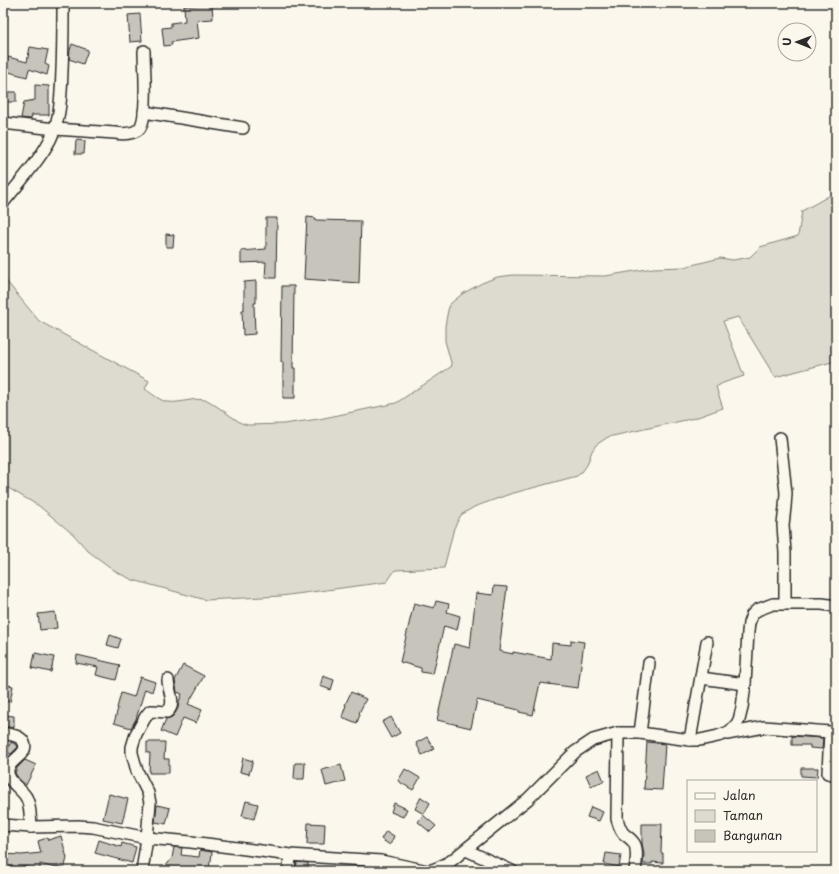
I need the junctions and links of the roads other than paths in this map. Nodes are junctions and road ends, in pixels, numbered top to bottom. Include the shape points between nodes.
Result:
1 (63, 3) edge
2 (144, 51) dead end
3 (144, 112) junction
4 (3, 124) edge
5 (243, 128) dead end
6 (55, 129) junction
7 (3, 203) edge
8 (780, 438) dead end
9 (785, 604) junction
10 (836, 606) edge
11 (708, 642) dead end
12 (649, 662) dead end
13 (701, 678) junction
14 (168, 680) dead end
15 (745, 684) junction
16 (3, 733) edge
17 (618, 733) junction
18 (640, 733) junction
19 (724, 734) junction
20 (690, 740) junction
21 (836, 775) edge
22 (3, 825) edge
23 (31, 827) junction
24 (148, 838) junction
25 (466, 850) junction
26 (290, 855) junction
27 (442, 869) edge
28 (142, 871) edge
29 (289, 871) edge
30 (512, 871) edge
31 (635, 871) edge

1 - 6 street via 61,103
2 - 3 street
3 - 5 street
3 - 6 street via 141,126 129,133
4 - 6 street
6 - 7 street via 47,147
8 - 9 street via 786,493 783,525
9 - 10 street
9 - 15 street via 764,607 752,615 748,632
11 - 13 street
12 - 18 street
13 - 15 street
13 - 20 street
14 - 24 street via 172,702 170,710 150,711 132,746 137,771 150,803
15 - 19 street via 739,720
16 - 23 street via 19,737 25,744 22,754 9,767 8,774 10,780 27,799
17 - 18 street
17 - 25 street via 593,740 575,752 528,799
17 - 31 street via 617,820 618,825 635,846
18 - 20 street
19 - 20 street
19 - 21 street via 764,727 830,732 828,773
22 - 23 street
23 - 24 street via 93,827
24 - 26 street
24 - 28 street
25 - 27 street
25 - 30 street
26 - 27 street via 381,861 428,870
26 - 29 street

